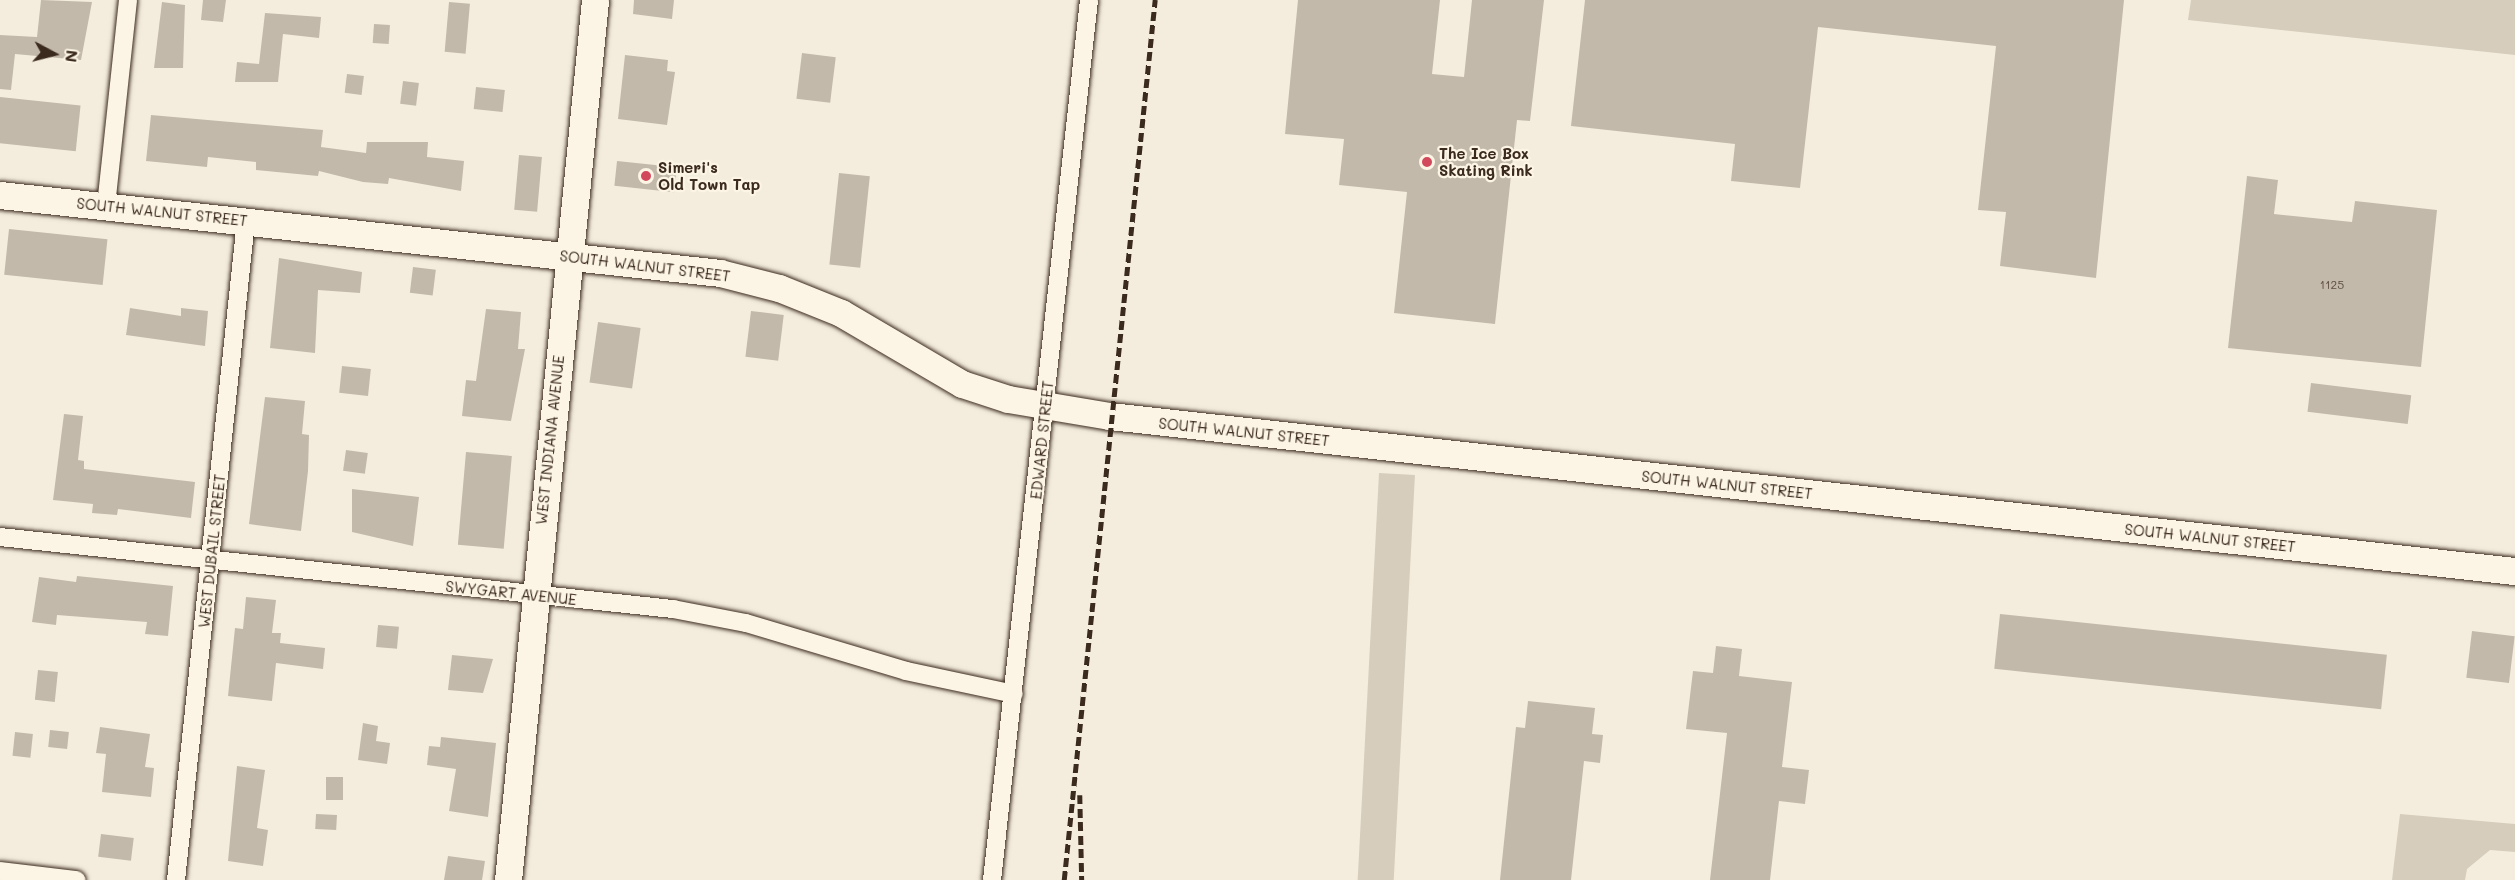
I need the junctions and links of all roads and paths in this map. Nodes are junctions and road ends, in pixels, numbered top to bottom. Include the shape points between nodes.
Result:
1 (128, 0) edge
2 (595, 0) edge
3 (1089, 0) edge
4 (0, 195) edge
5 (106, 206) junction
6 (246, 221) junction
7 (568, 256) junction
8 (1046, 406) junction
9 (0, 537) edge
10 (210, 560) junction
11 (2515, 571) edge
12 (534, 597) junction
13 (1014, 694) junction
14 (0, 872) edge
15 (76, 880) edge
16 (176, 880) edge
17 (508, 880) edge
18 (992, 880) edge

1 - 5 street
2 - 7 street, WEST INDIANA AVENUE
3 - 8 street, EDWARD STREET
4 - 5 street, SOUTH WALNUT STREET
5 - 6 street, SOUTH WALNUT STREET
6 - 7 street, SOUTH WALNUT STREET
6 - 10 street, WEST DUBAIL STREET
7 - 8 street, SOUTH WALNUT STREET via 720,273 778,288 841,314 938,373 1008,399
7 - 12 street, WEST INDIANA AVENUE
8 - 11 street, SOUTH WALNUT STREET
8 - 13 street, EDWARD STREET
9 - 10 street, SWYGART AVENUE
10 - 12 street, SWYGART AVENUE
10 - 16 street, WEST DUBAIL STREET
12 - 13 street, SWYGART AVENUE via 717,616 906,671
12 - 17 street, WEST INDIANA AVENUE
13 - 18 street, EDWARD STREET
14 - 15 street

